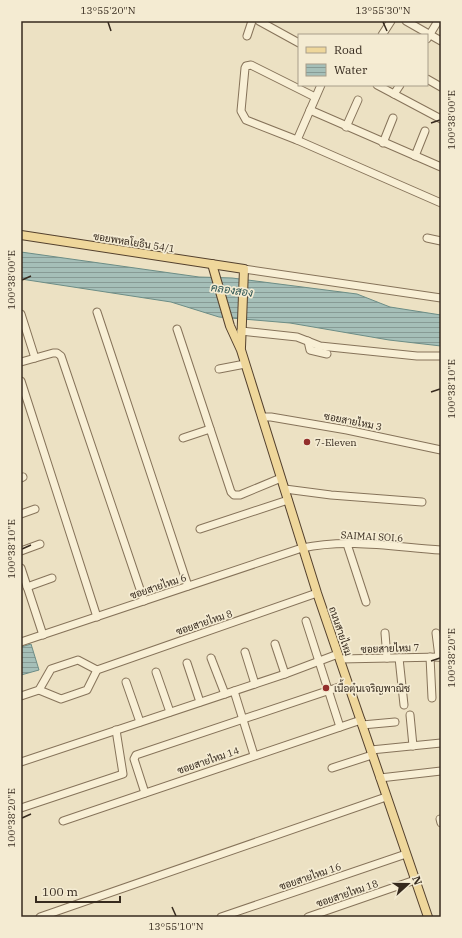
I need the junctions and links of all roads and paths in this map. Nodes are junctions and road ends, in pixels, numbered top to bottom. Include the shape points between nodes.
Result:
1 (252, 21) edge
2 (259, 21) edge
3 (391, 21) edge
4 (406, 21) edge
5 (440, 21) edge
6 (383, 34) edge
7 (424, 34) edge
8 (247, 36) dead end
9 (428, 37) edge
10 (441, 41) edge
11 (298, 42) edge
12 (428, 80) edge
13 (320, 86) edge
14 (379, 86) edge
15 (399, 86) edge
16 (441, 87) edge
17 (394, 94) junction
18 (315, 97) junction
19 (358, 100) dead end
20 (310, 110) junction
21 (393, 118) dead end
22 (441, 120) edge
23 (346, 126) junction
24 (424, 131) dead end
25 (297, 140) junction
26 (383, 143) junction
27 (415, 156) junction
28 (441, 167) edge
29 (441, 203) edge
30 (21, 235) edge
31 (427, 238) dead end
32 (441, 241) edge
33 (212, 264) junction
34 (244, 273) junction
35 (441, 298) edge
36 (97, 312) dead end
37 (21, 314) edge
38 (242, 328) junction
39 (177, 329) dead end
40 (308, 341) junction
41 (241, 350) junction
42 (327, 354) dead end
43 (441, 356) edge
44 (35, 358) junction
45 (21, 362) edge
46 (245, 364) junction
47 (219, 369) dead end
48 (21, 381) edge
49 (262, 417) junction
50 (210, 429) junction
51 (183, 438) dead end
52 (441, 450) edge
53 (281, 478) junction
54 (284, 489) junction
55 (288, 500) junction
56 (422, 502) dead end
57 (35, 509) dead end
58 (21, 514) edge
59 (200, 528) dead end
60 (40, 544) dead end
61 (347, 544) junction
62 (302, 548) junction
63 (441, 550) edge
64 (21, 551) edge
65 (21, 568) edge
66 (52, 578) dead end
67 (188, 586) junction
68 (27, 587) junction
69 (317, 593) junction
70 (144, 601) junction
71 (366, 602) dead end
72 (97, 617) junction
73 (306, 621) dead end
74 (385, 633) dead end
75 (436, 633) dead end
76 (42, 635) junction
77 (21, 642) edge
78 (275, 644) dead end
79 (245, 652) dead end
80 (339, 657) junction
81 (430, 657) junction
82 (440, 657) edge
83 (211, 658) dead end
84 (387, 658) junction
85 (399, 658) junction
86 (319, 660) junction
87 (187, 663) dead end
88 (98, 670) junction
89 (156, 672) dead end
90 (285, 674) junction
91 (126, 682) dead end
92 (255, 684) junction
93 (348, 684) junction
94 (40, 690) junction
95 (234, 691) junction
96 (328, 691) junction
97 (225, 694) junction
98 (21, 696) edge
99 (432, 698) dead end
100 (200, 702) junction
101 (404, 705) dead end
102 (170, 712) junction
103 (410, 715) dead end
104 (242, 720) junction
105 (140, 722) junction
106 (395, 722) dead end
107 (361, 723) junction
108 (340, 727) junction
109 (116, 730) junction
110 (441, 743) edge
111 (413, 746) junction
112 (371, 752) junction
113 (254, 755) junction
114 (21, 762) edge
115 (332, 768) dead end
116 (441, 772) edge
117 (380, 778) junction
118 (145, 793) junction
119 (386, 796) junction
120 (21, 808) edge
121 (63, 821) dead end
122 (406, 854) junction
123 (415, 880) junction
124 (233, 915) edge
125 (40, 917) edge
126 (221, 917) edge
127 (308, 917) edge
128 (428, 917) edge

1 - 8 street
2 - 11 street
3 - 6 street
4 - 7 street
5 - 9 street
9 - 10 street
12 - 16 street
13 - 18 street
14 - 17 street
15 - 17 street
17 - 22 street
18 - 20 street
18 - 25 street via 251,65 245,68 241,111 243,118
19 - 23 street
20 - 23 street
20 - 25 street
21 - 26 street
23 - 26 street
24 - 27 street
25 - 29 street
26 - 27 street
27 - 28 street
30 - 33 main road, ซอยพหลโยธิน 54/1
31 - 32 street
33 - 34 main road, ซอยพหลโยธิน 54/1
33 - 41 main road, ถนนสายไหม via 230,326
34 - 35 street
34 - 38 main road, ถนนสายไหม
36 - 67 street
37 - 44 street
38 - 40 street
38 - 41 main road, ถนนสายไหม
39 - 50 street
40 - 42 street via 310,350
40 - 43 street via 320,346
41 - 46 main road, ถนนสายไหม
44 - 45 street
44 - 70 street via 57,353 61,356
46 - 47 street
46 - 49 main road, ถนนสายไหม
48 - 72 street
49 - 52 street, ซอยสายไหม 3 via 347,430
49 - 53 main road, ถนนสายไหม
50 - 51 street
50 - 53 street via 234,495 240,495
53 - 54 main road, ถนนสายไหม
54 - 55 main road, ถนนสายไหม
54 - 56 street
55 - 59 street
55 - 62 main road, ถนนสายไหม
57 - 58 street
60 - 64 street
61 - 62 street, SAIMAI SOI.6 via 322,544
61 - 63 street, SAIMAI SOI.6
61 - 71 street
62 - 67 street, ซอยสายไหม 6
62 - 69 main road, ถนนสายไหม
65 - 68 street
66 - 68 street
67 - 70 street, ซอยสายไหม 6
68 - 76 street
69 - 80 main road, ถนนสายไหม
69 - 88 street, ซอยสายไหม 8
70 - 72 street, ซอยสายไหม 6
72 - 76 street, ซอยสายไหม 6
73 - 86 street
74 - 84 street
75 - 82 street
76 - 77 street, ซอยสายไหม 6
78 - 90 street
79 - 92 street
80 - 84 street, ซอยสายไหม 7
80 - 86 street, ซอยสายไหม 7
80 - 93 main road, ถนนสายไหม
81 - 82 street, ซอยสายไหม 7
81 - 85 street, ซอยสายไหม 7
81 - 99 street
83 - 97 street
84 - 85 street, ซอยสายไหม 7
85 - 101 street
86 - 90 street, ซอยสายไหม 7
86 - 96 street
87 - 100 street
88 - 94 street via 87,690 61,699
88 - 94 street via 78,660 51,670
89 - 102 street
90 - 92 street, ซอยสายไหม 7
91 - 105 street
92 - 95 street, ซอยสายไหม 7
93 - 96 street
93 - 107 main road, ถนนสายไหม
94 - 98 street
95 - 97 street, ซอยสายไหม 7
95 - 104 street
96 - 104 street
96 - 108 street
97 - 100 street, ซอยสายไหม 7
100 - 102 street, ซอยสายไหม 7
102 - 105 street, ซอยสายไหม 7
103 - 111 street
104 - 113 street
104 - 118 street via 134,757
105 - 109 street, ซอยสายไหม 7
106 - 107 street, ซอยสายไหม 14
107 - 108 street, ซอยสายไหม 14
107 - 112 main road, ถนนสายไหม
108 - 113 street, ซอยสายไหม 14
109 - 114 street, ซอยสายไหม 7
109 - 120 street via 123,774
110 - 111 street
111 - 112 street
112 - 115 street
112 - 117 main road, ถนนสายไหม
113 - 118 street, ซอยสายไหม 14
116 - 117 street
117 - 119 main road, ถนนสายไหม
118 - 121 street, ซอยสายไหม 14
119 - 122 main road, ถนนสายไหม
119 - 125 street
122 - 123 main road, ถนนสายไหม
122 - 124 street, ซอยสายไหม 16
123 - 127 street, ซอยสายไหม 18
123 - 128 main road, ถนนสายไหม
124 - 126 street, ซอยสายไหม 16

